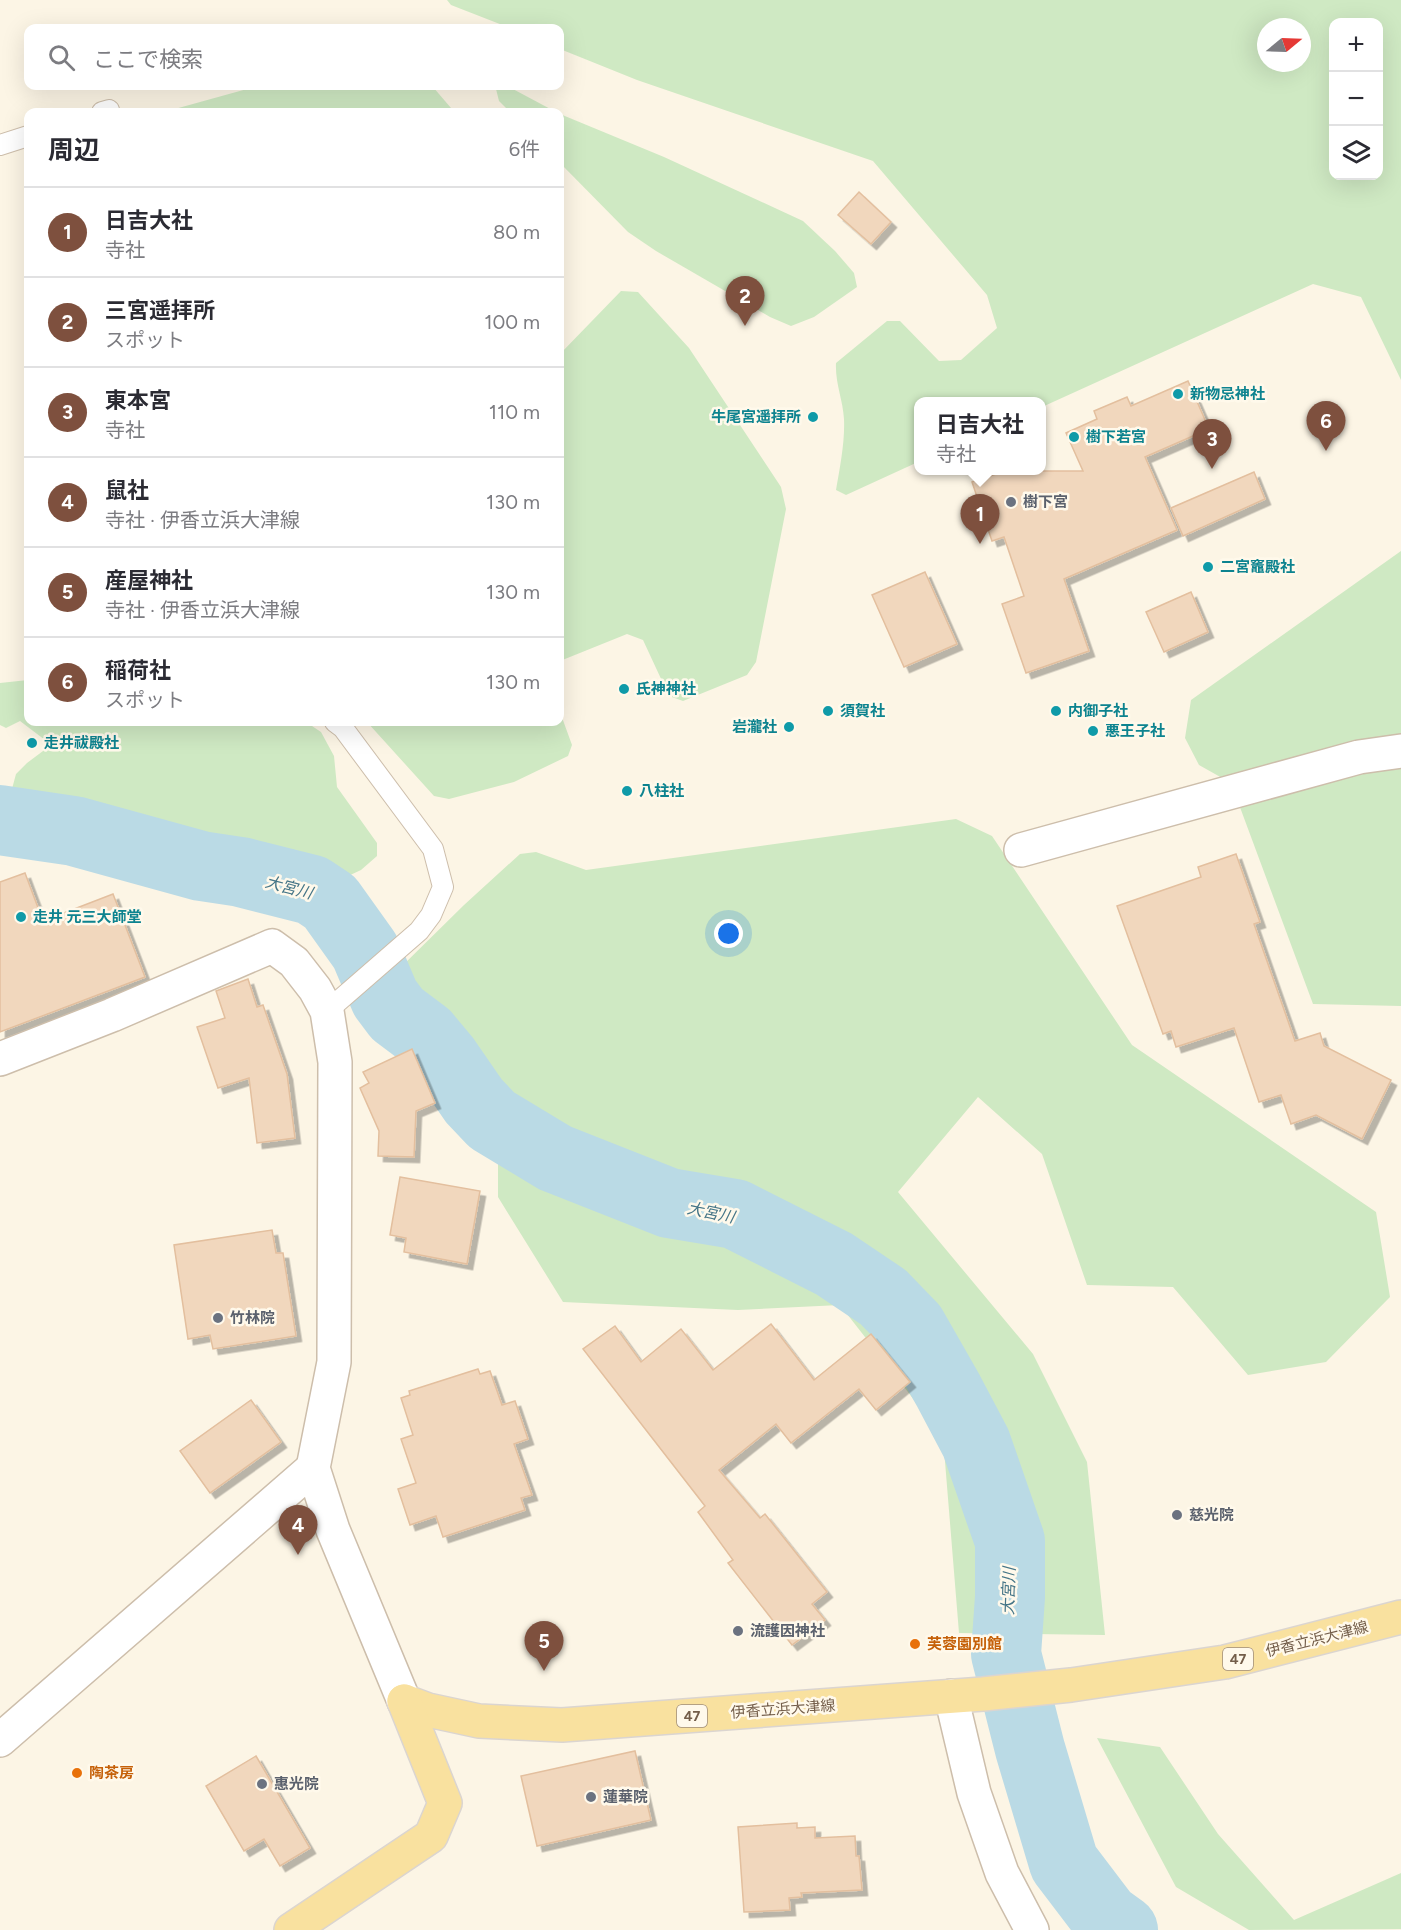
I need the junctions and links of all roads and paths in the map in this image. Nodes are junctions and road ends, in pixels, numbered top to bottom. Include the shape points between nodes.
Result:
1 (24, 137) edge
2 (0, 146) edge
3 (340, 726) edge
4 (1401, 752) edge
5 (1021, 850) dead end
6 (327, 1011) junction
7 (0, 1059) edge
8 (313, 1468) junction
9 (1401, 1617) edge
10 (951, 1696) junction
11 (404, 1701) junction
12 (0, 1740) edge
13 (291, 1930) edge
14 (1032, 1930) edge

1 - 2 lane
3 - 6 lane via 434,849 443,887 419,931
4 - 5 street via 1359,757
6 - 7 street via 294,962 273,946
6 - 8 street via 335,1062 334,1362
8 - 11 street via 333,1530
8 - 12 street
9 - 10 main road, 伊香立浜大津線 / 47 via 1225,1662
10 - 11 main road, 伊香立浜大津線 / 47 via 562,1725 479,1721
10 - 14 street via 974,1793 1002,1873
11 - 13 main road via 445,1803 431,1836

